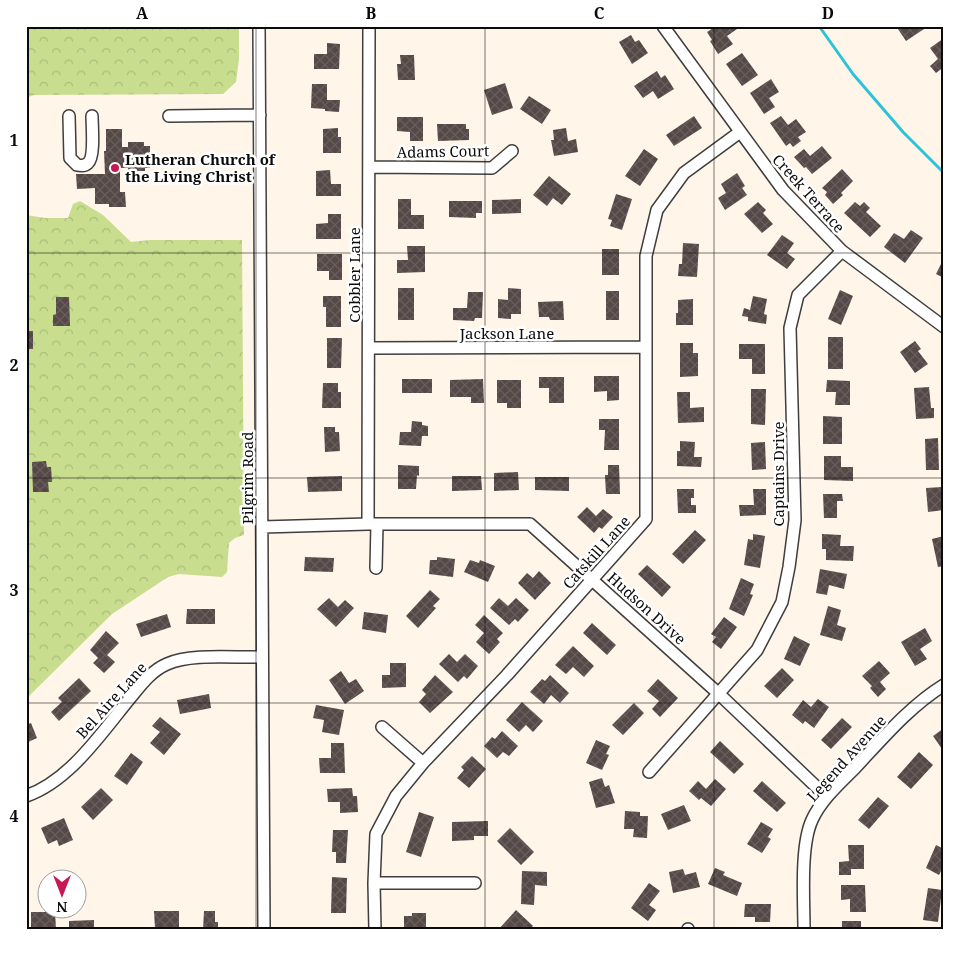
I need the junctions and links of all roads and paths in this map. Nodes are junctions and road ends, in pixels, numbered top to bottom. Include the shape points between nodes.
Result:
1 (259, 26) edge
2 (369, 26) edge
3 (663, 26) edge
4 (260, 115) junction
5 (69, 116) dead end
6 (92, 116) dead end
7 (169, 116) dead end
8 (740, 132) junction
9 (512, 151) dead end
10 (369, 166) junction
11 (842, 251) junction
12 (944, 327) edge
13 (646, 347) junction
14 (369, 348) junction
15 (372, 524) junction
16 (262, 527) junction
17 (376, 568) dead end
18 (592, 579) junction
19 (262, 657) junction
20 (944, 685) edge
21 (719, 694) junction
22 (382, 727) dead end
23 (423, 763) junction
24 (649, 772) dead end
25 (26, 796) edge
26 (827, 797) junction
27 (374, 883) junction
28 (476, 883) dead end
29 (264, 930) edge
30 (375, 930) edge
31 (804, 930) edge

1 - 4 street, Pilgrim Road
2 - 10 street, Cobbler Lane
3 - 8 street, Creek Terrace
4 - 7 street
4 - 16 street, Pilgrim Road
5 - 6 street via 70,158 82,166 92,158
8 - 11 street, Creek Terrace via 783,190
8 - 13 street, Catskill Lane via 684,173 657,210 646,256
9 - 10 street, Adams Court via 492,168
10 - 14 street, Cobbler Lane
11 - 12 street, Creek Terrace
11 - 21 street, Captains Drive via 798,295 790,328 795,520 782,602 757,650
13 - 14 street, Jackson Lane
13 - 18 street, Catskill Lane via 646,519
14 - 15 street, Cobbler Lane
15 - 16 street, Hudson Drive
15 - 17 street, Cobbler Lane
15 - 18 street, Hudson Drive via 530,524
16 - 19 street, Pilgrim Road
18 - 21 street, Hudson Drive
18 - 23 street, Catskill Lane
19 - 25 street, Bel Aire Lane via 186,658 166,664 149,676 74,765 55,781
19 - 29 street, Pilgrim Road
20 - 26 street, Legend Avenue via 930,693 895,725
21 - 24 street, Captains Drive
21 - 26 street, Hudson Drive
22 - 23 street
23 - 27 street, Catskill Lane via 396,796 376,834
26 - 31 street, Legend Avenue via 812,820 806,841
27 - 28 street
27 - 30 street, Catskill Lane

